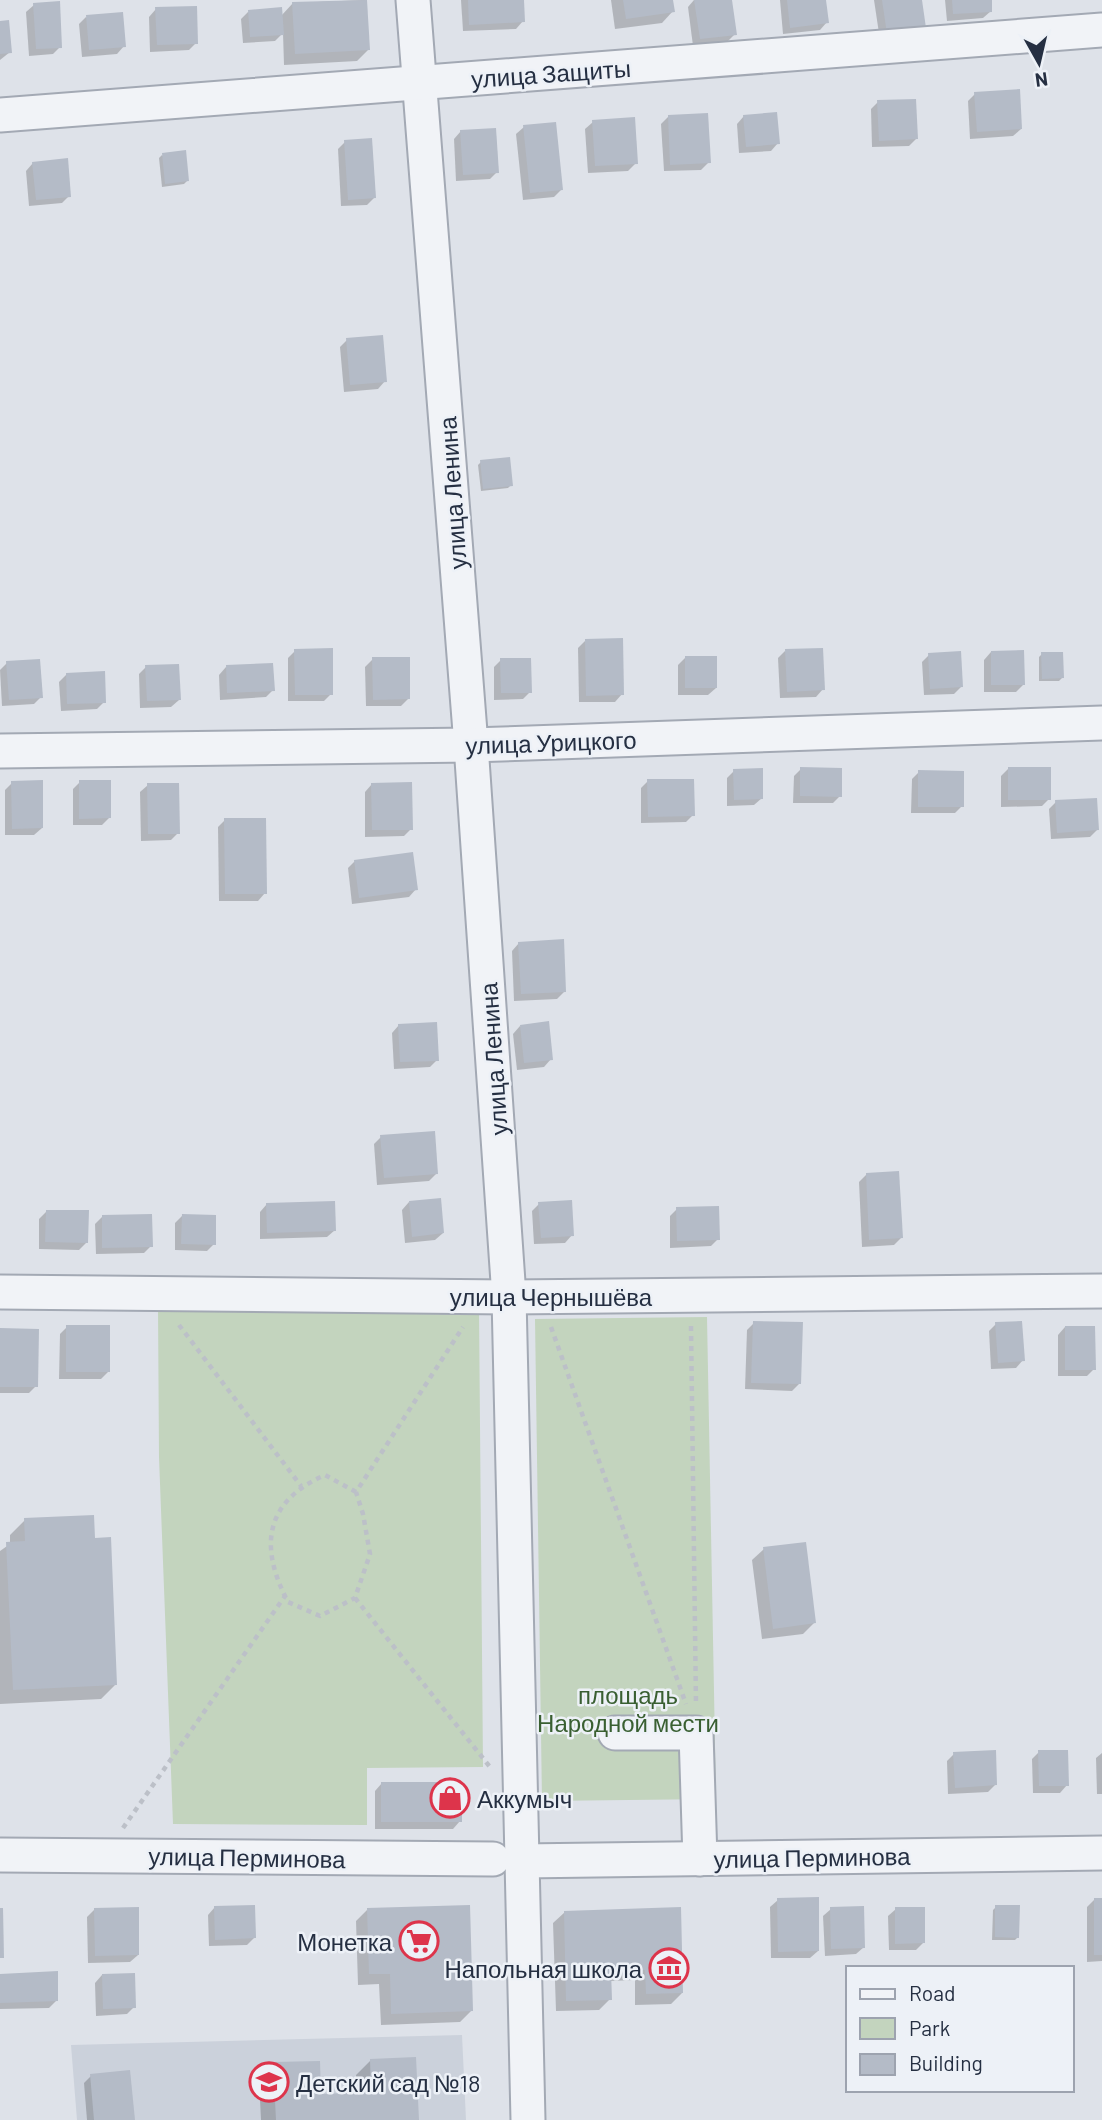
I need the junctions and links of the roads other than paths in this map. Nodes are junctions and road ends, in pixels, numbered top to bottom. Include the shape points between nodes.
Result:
1 (414, 0) edge
2 (1102, 30) edge
3 (420, 83) junction
4 (0, 115) edge
5 (1102, 723) edge
6 (471, 745) junction
7 (0, 751) edge
8 (1102, 1291) edge
9 (0, 1292) edge
10 (511, 1297) junction
11 (615, 1733) dead end
12 (1102, 1853) edge
13 (0, 1855) edge
14 (700, 1859) junction
15 (508, 1860) junction
16 (528, 2120) edge

1 - 3 street, улица Ленина
2 - 3 street, улица Защиты
3 - 4 street, улица Защиты
3 - 6 street, улица Ленина
5 - 6 street, улица Урицкого
6 - 7 street, улица Урицкого
6 - 10 street, улица Ленина
8 - 10 street, улица Чернышёва
9 - 10 street, улица Чернышёва
10 - 15 street, улица Ленина
11 - 14 street via 696,1733
12 - 14 street, улица Перминова
13 - 15 street, улица Перминова
14 - 15 street, улица Перминова
15 - 16 street, улица Ленина

